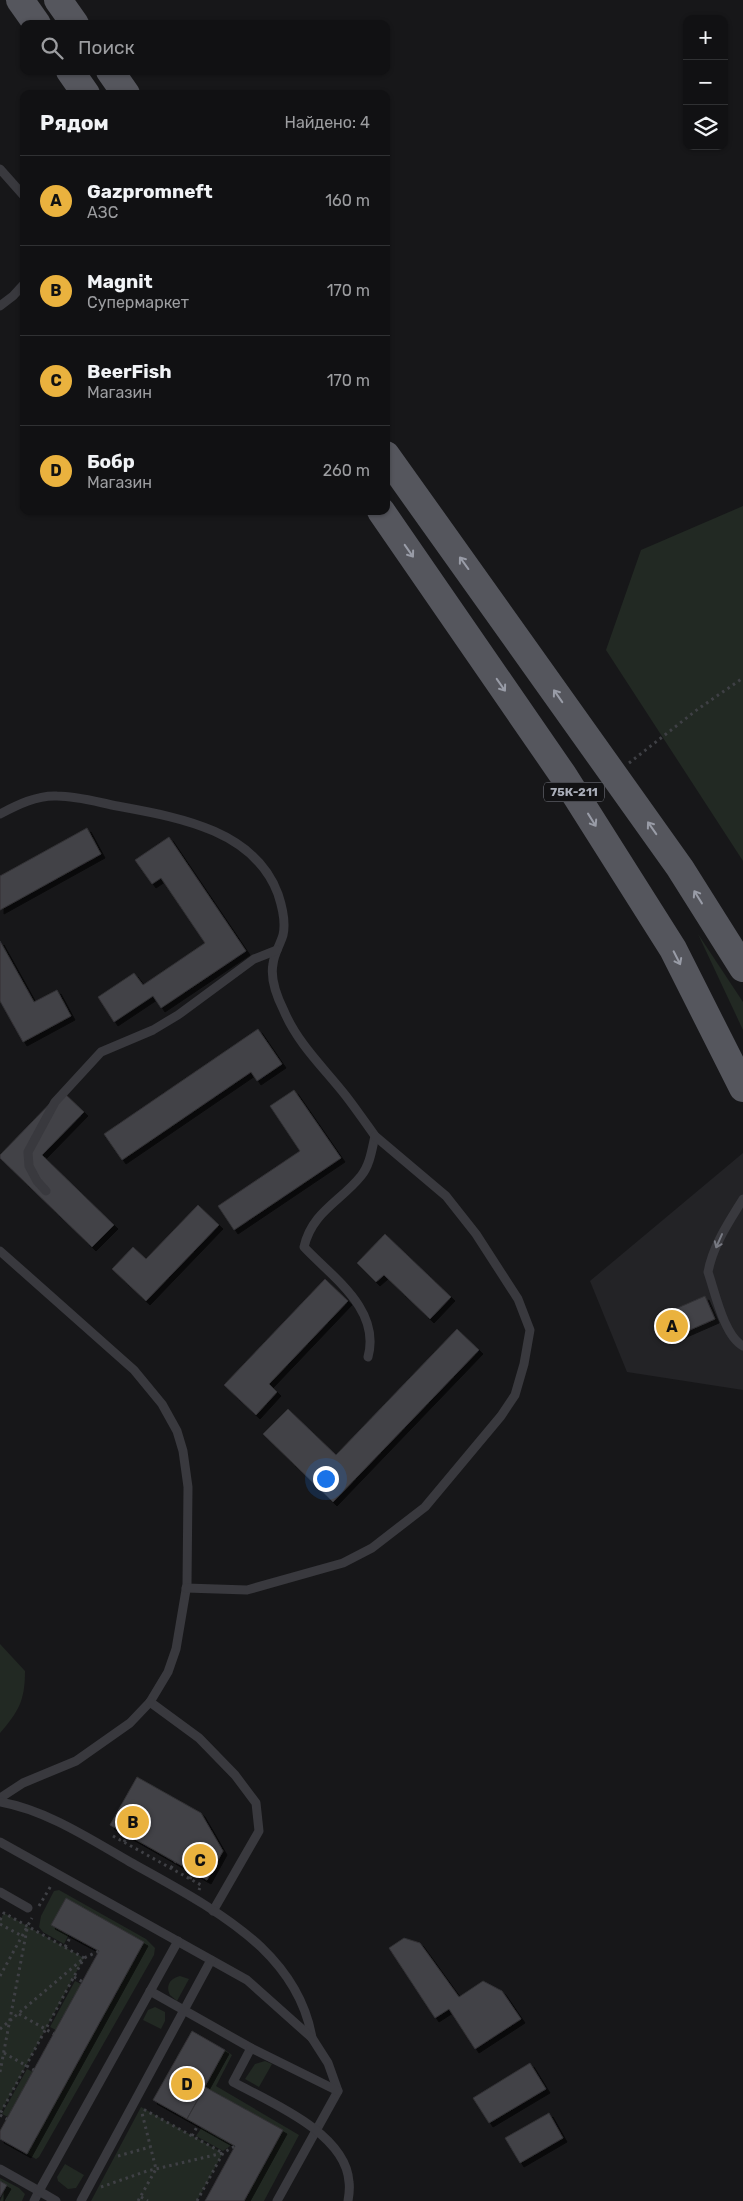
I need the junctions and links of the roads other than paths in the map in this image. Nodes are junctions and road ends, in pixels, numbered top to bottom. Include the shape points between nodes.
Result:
1 (20, 0) edge
2 (58, 0) edge
3 (34, 20) edge
4 (73, 20) edge
5 (73, 75) edge
6 (113, 75) edge
7 (83, 90) edge
8 (123, 90) edge
9 (0, 170) edge
10 (20, 192) edge
11 (20, 288) edge
12 (0, 306) edge
13 (390, 461) edge
14 (384, 515) edge
15 (0, 814) edge
16 (277, 950) junction
17 (743, 968) edge
18 (743, 1088) edge
19 (375, 1136) junction
20 (46, 1191) dead end
21 (743, 1199) edge
22 (0, 1251) edge
23 (743, 1346) edge
24 (368, 1357) dead end
25 (186, 1588) junction
26 (150, 1702) junction
27 (0, 1798) edge
28 (0, 1802) edge
29 (0, 1842) edge
30 (0, 1892) edge
31 (28, 1908) dead end
32 (213, 1911) junction
33 (178, 1941) junction
34 (211, 1960) junction
35 (150, 1991) junction
36 (184, 2011) junction
37 (312, 2038) junction
38 (251, 2048) junction
39 (338, 2091) junction
40 (316, 2129) junction
41 (0, 2169) edge
42 (39, 2191) junction
43 (34, 2201) edge
44 (56, 2201) edge
45 (81, 2201) edge
46 (276, 2201) edge
47 (348, 2201) edge

1 - 3 main road
2 - 4 main road
5 - 7 main road
6 - 8 main road
9 - 10 lane
11 - 12 lane
17 -> 13 main road, 75К-211 via 680,868
14 -> 18 main road, 75К-211 via 563,775 668,941
15 - 16 lane via 21,803 56,796 191,821 223,836 248,852 277,893 283,913 283,934
16 - 19 lane via 272,964 273,979 292,1028
16 - 20 lane via 254,959 153,1030 101,1052 55,1102 28,1152 29,1166
19 - 24 lane via 372,1154 362,1175 313,1223 304,1248 352,1294 372,1344
19 - 25 lane via 446,1196 476,1234 518,1299 530,1330 515,1394 502,1416 424,1508 372,1548 342,1563 247,1590
21 -> 23 lane via 722,1234 708,1272 728,1331
22 - 25 lane via 134,1370 162,1404 177,1431 188,1487
25 - 26 lane via 176,1649 168,1672
26 - 27 lane via 130,1723 76,1761 23,1783
26 - 32 lane via 199,1738 235,1775 256,1803 259,1831
28 - 32 lane via 18,1805 76,1832
29 - 33 lane
30 - 31 lane
32 - 37 lane via 261,1947 294,1987 308,2016
33 - 34 lane
33 - 35 lane
34 - 36 lane
34 - 37 lane via 247,1980
35 - 36 lane
35 - 42 lane
36 - 38 lane
36 - 45 lane
37 - 39 lane via 328,2063
38 - 39 lane
38 - 40 lane via 233,2082
39 - 40 lane
40 - 46 lane
40 - 47 lane via 340,2154 349,2180
41 - 42 lane
42 - 43 lane
42 - 44 lane

